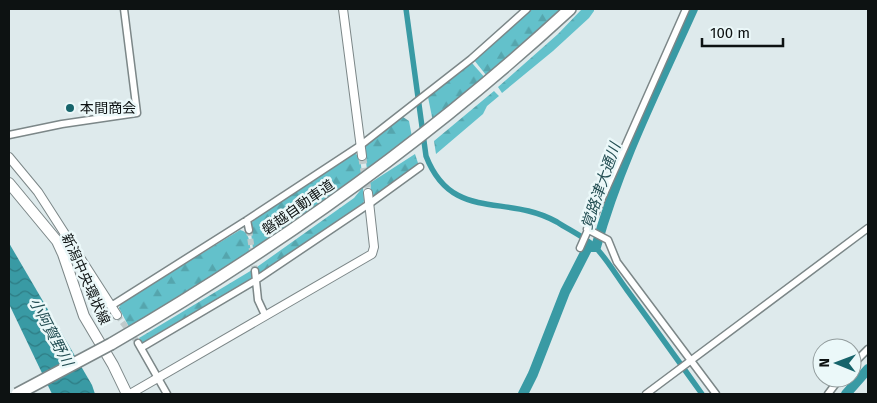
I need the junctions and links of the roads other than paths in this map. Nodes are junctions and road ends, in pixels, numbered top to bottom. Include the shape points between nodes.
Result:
1 (124, 9) edge
2 (344, 9) edge
3 (526, 9) edge
4 (570, 9) edge
5 (686, 9) edge
6 (9, 135) edge
7 (361, 145) junction
8 (362, 156) tunnel mouth
9 (9, 157) edge
10 (420, 167) dead end
11 (9, 183) edge
12 (368, 193) tunnel mouth
13 (369, 204) junction
14 (247, 220) junction
15 (868, 228) edge
16 (249, 230) tunnel mouth
17 (588, 231) junction
18 (580, 248) dead end
19 (255, 271) tunnel mouth
20 (256, 280) junction
21 (111, 306) junction
22 (117, 315) tunnel mouth
23 (265, 315) junction
24 (689, 362) junction
25 (158, 378) junction
26 (17, 394) edge
27 (129, 394) edge
28 (168, 394) edge
29 (646, 394) edge
30 (716, 394) edge

1 - 6 street via 137,113
2 - 7 street
3 - 7 street via 471,59
4 - 26 highway, 磐越自動車道, bridge via 434,126 317,213 240,266 110,344
5 - 17 street
7 - 8 street
7 - 14 street
9 - 21 street via 38,192
10 - 13 street
11 - 27 main road, 新潟中央環状線 via 57,241 84,316
12 - 13 street
13 - 20 street
13 - 23 street via 372,254
14 - 16 street
14 - 21 street
15 - 24 street
17 - 18 street
17 - 24 street via 608,240 617,262
19 - 20 street
20 - 23 street via 258,300
20 - 25 street via 140,345
21 - 22 street
23 - 25 street
24 - 29 street
24 - 30 street
25 - 27 street
25 - 28 street

